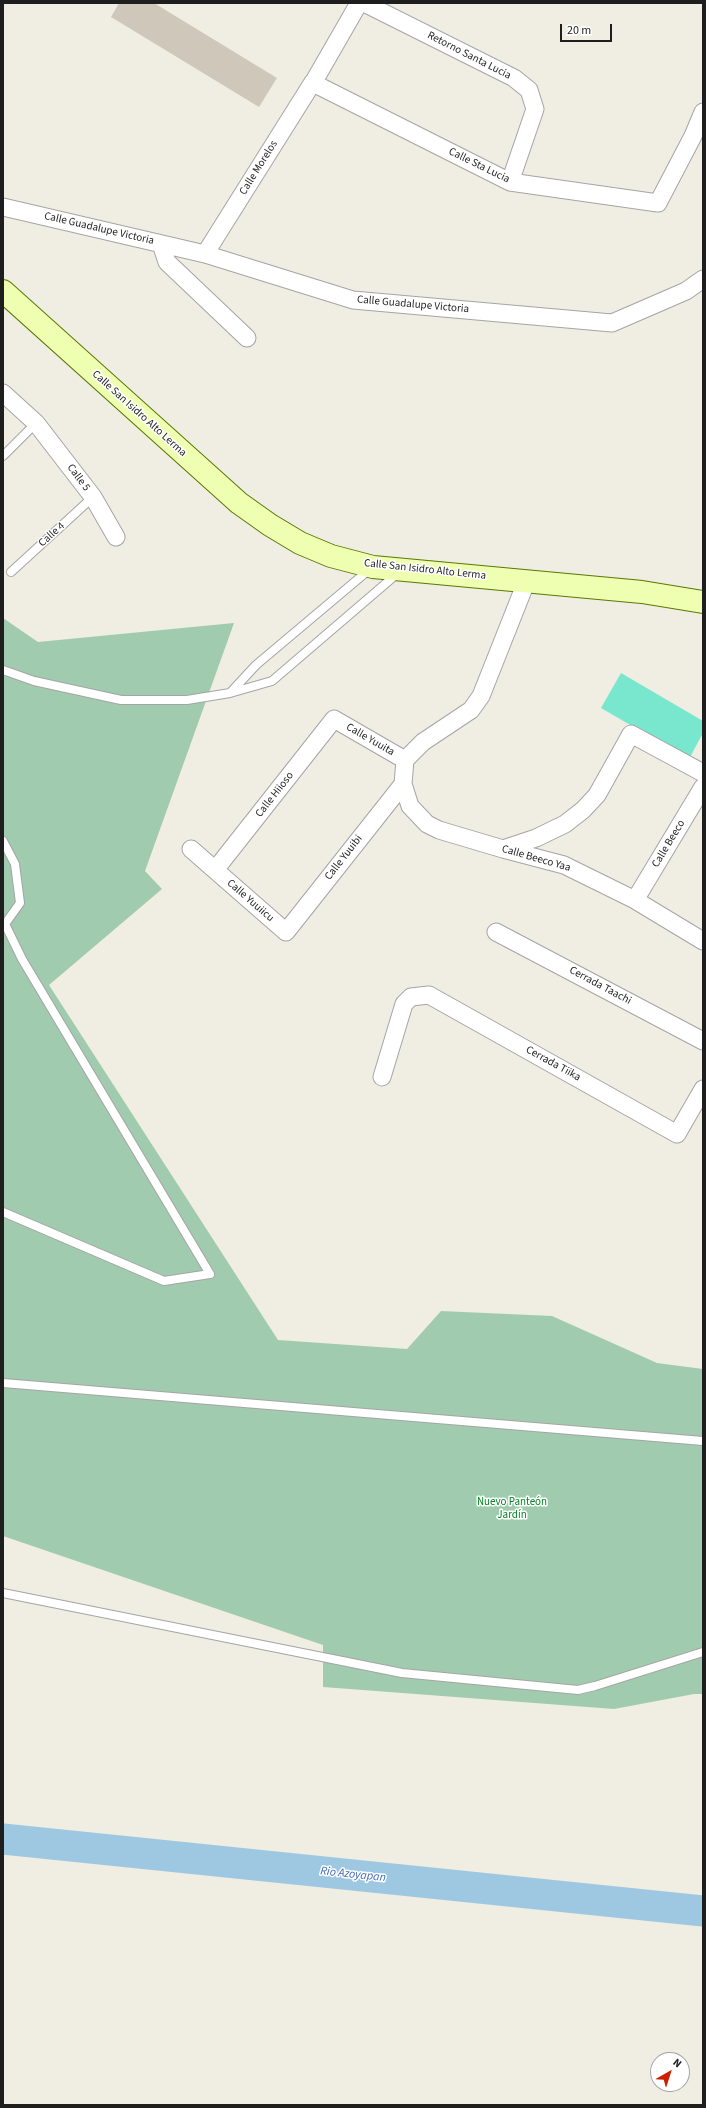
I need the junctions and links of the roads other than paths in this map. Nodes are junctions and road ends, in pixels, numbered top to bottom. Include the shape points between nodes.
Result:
1 (359, 3) edge
2 (364, 3) edge
3 (313, 83) junction
4 (703, 112) edge
5 (510, 182) junction
6 (3, 207) edge
7 (161, 244) junction
8 (205, 254) junction
9 (703, 279) edge
10 (4, 293) edge
11 (247, 338) dead end
12 (3, 393) edge
13 (36, 422) junction
14 (3, 456) edge
15 (93, 497) junction
16 (116, 537) dead end
17 (373, 567) junction
18 (402, 570) junction
19 (11, 572) dead end
20 (527, 580) junction
21 (703, 602) edge
22 (3, 670) edge
23 (230, 693) junction
24 (334, 719) joint
25 (405, 760) junction
26 (703, 773) edge
27 (403, 784) junction
28 (703, 787) edge
29 (3, 841) edge
30 (192, 849) dead end
31 (503, 849) junction
32 (215, 870) junction
33 (635, 900) junction
34 (4, 923) edge
35 (286, 932) joint
36 (496, 932) dead end
37 (703, 941) edge
38 (703, 1041) edge
39 (382, 1077) dead end
40 (701, 1098) edge
41 (3, 1212) edge
42 (3, 1383) edge
43 (703, 1441) edge
44 (3, 1593) edge
45 (703, 1652) edge

1 - 3 street, Calle Morelos
2 - 5 street, Retorno Santa Lucia via 514,78 529,90 535,109
3 - 5 street, Calle Sta Lucia
3 - 8 street, Calle Morelos
4 - 5 street, Calle Sta Lucia via 694,136 658,202
6 - 7 street, Calle Guadalupe Victoria
7 - 8 street, Calle Guadalupe Victoria
7 - 11 street via 167,262
8 - 9 street, Calle Guadalupe Victoria via 352,300 612,324 686,291
10 - 17 street, Calle San Isidro Alto Lerma via 239,503 300,543 331,556
12 - 13 street, Calle 5
13 - 14 lane
13 - 15 street, Calle 5
15 - 16 street, Calle 5
15 - 19 lane, Calle 4
17 - 18 street, Calle San Isidro Alto Lerma
17 - 23 lane via 256,665
18 - 20 street, Calle San Isidro Alto Lerma
18 - 23 lane via 272,681
20 - 21 street, Calle San Isidro Alto Lerma via 642,592
20 - 25 street via 481,696 471,710 423,742
22 - 23 lane via 34,681 121,700 187,700
24 - 25 street, Calle Yuuita
24 - 32 street, Calle Hiioso
25 - 27 street, Calle Beeco Yaa
26 - 31 street via 631,734 597,794 583,810 566,824
27 - 31 street, Calle Beeco Yaa via 410,806 427,824
27 - 35 street, Calle Yuuibi
28 - 33 street, Calle Beeco
29 - 34 lane via 15,864 20,904
30 - 32 street, Calle Yuuiicu
31 - 33 street, Calle Beeco Yaa via 564,865
32 - 35 street, Calle Yuuiicu
33 - 37 street, Calle Beeco Yaa
34 - 41 lane via 22,959 210,1274 164,1281
36 - 38 street, Cerrada Taachi
39 - 40 street, Cerrada Tiika via 404,1004 411,997 429,995 677,1134
42 - 43 lane
44 - 45 lane via 402,1674 578,1690

